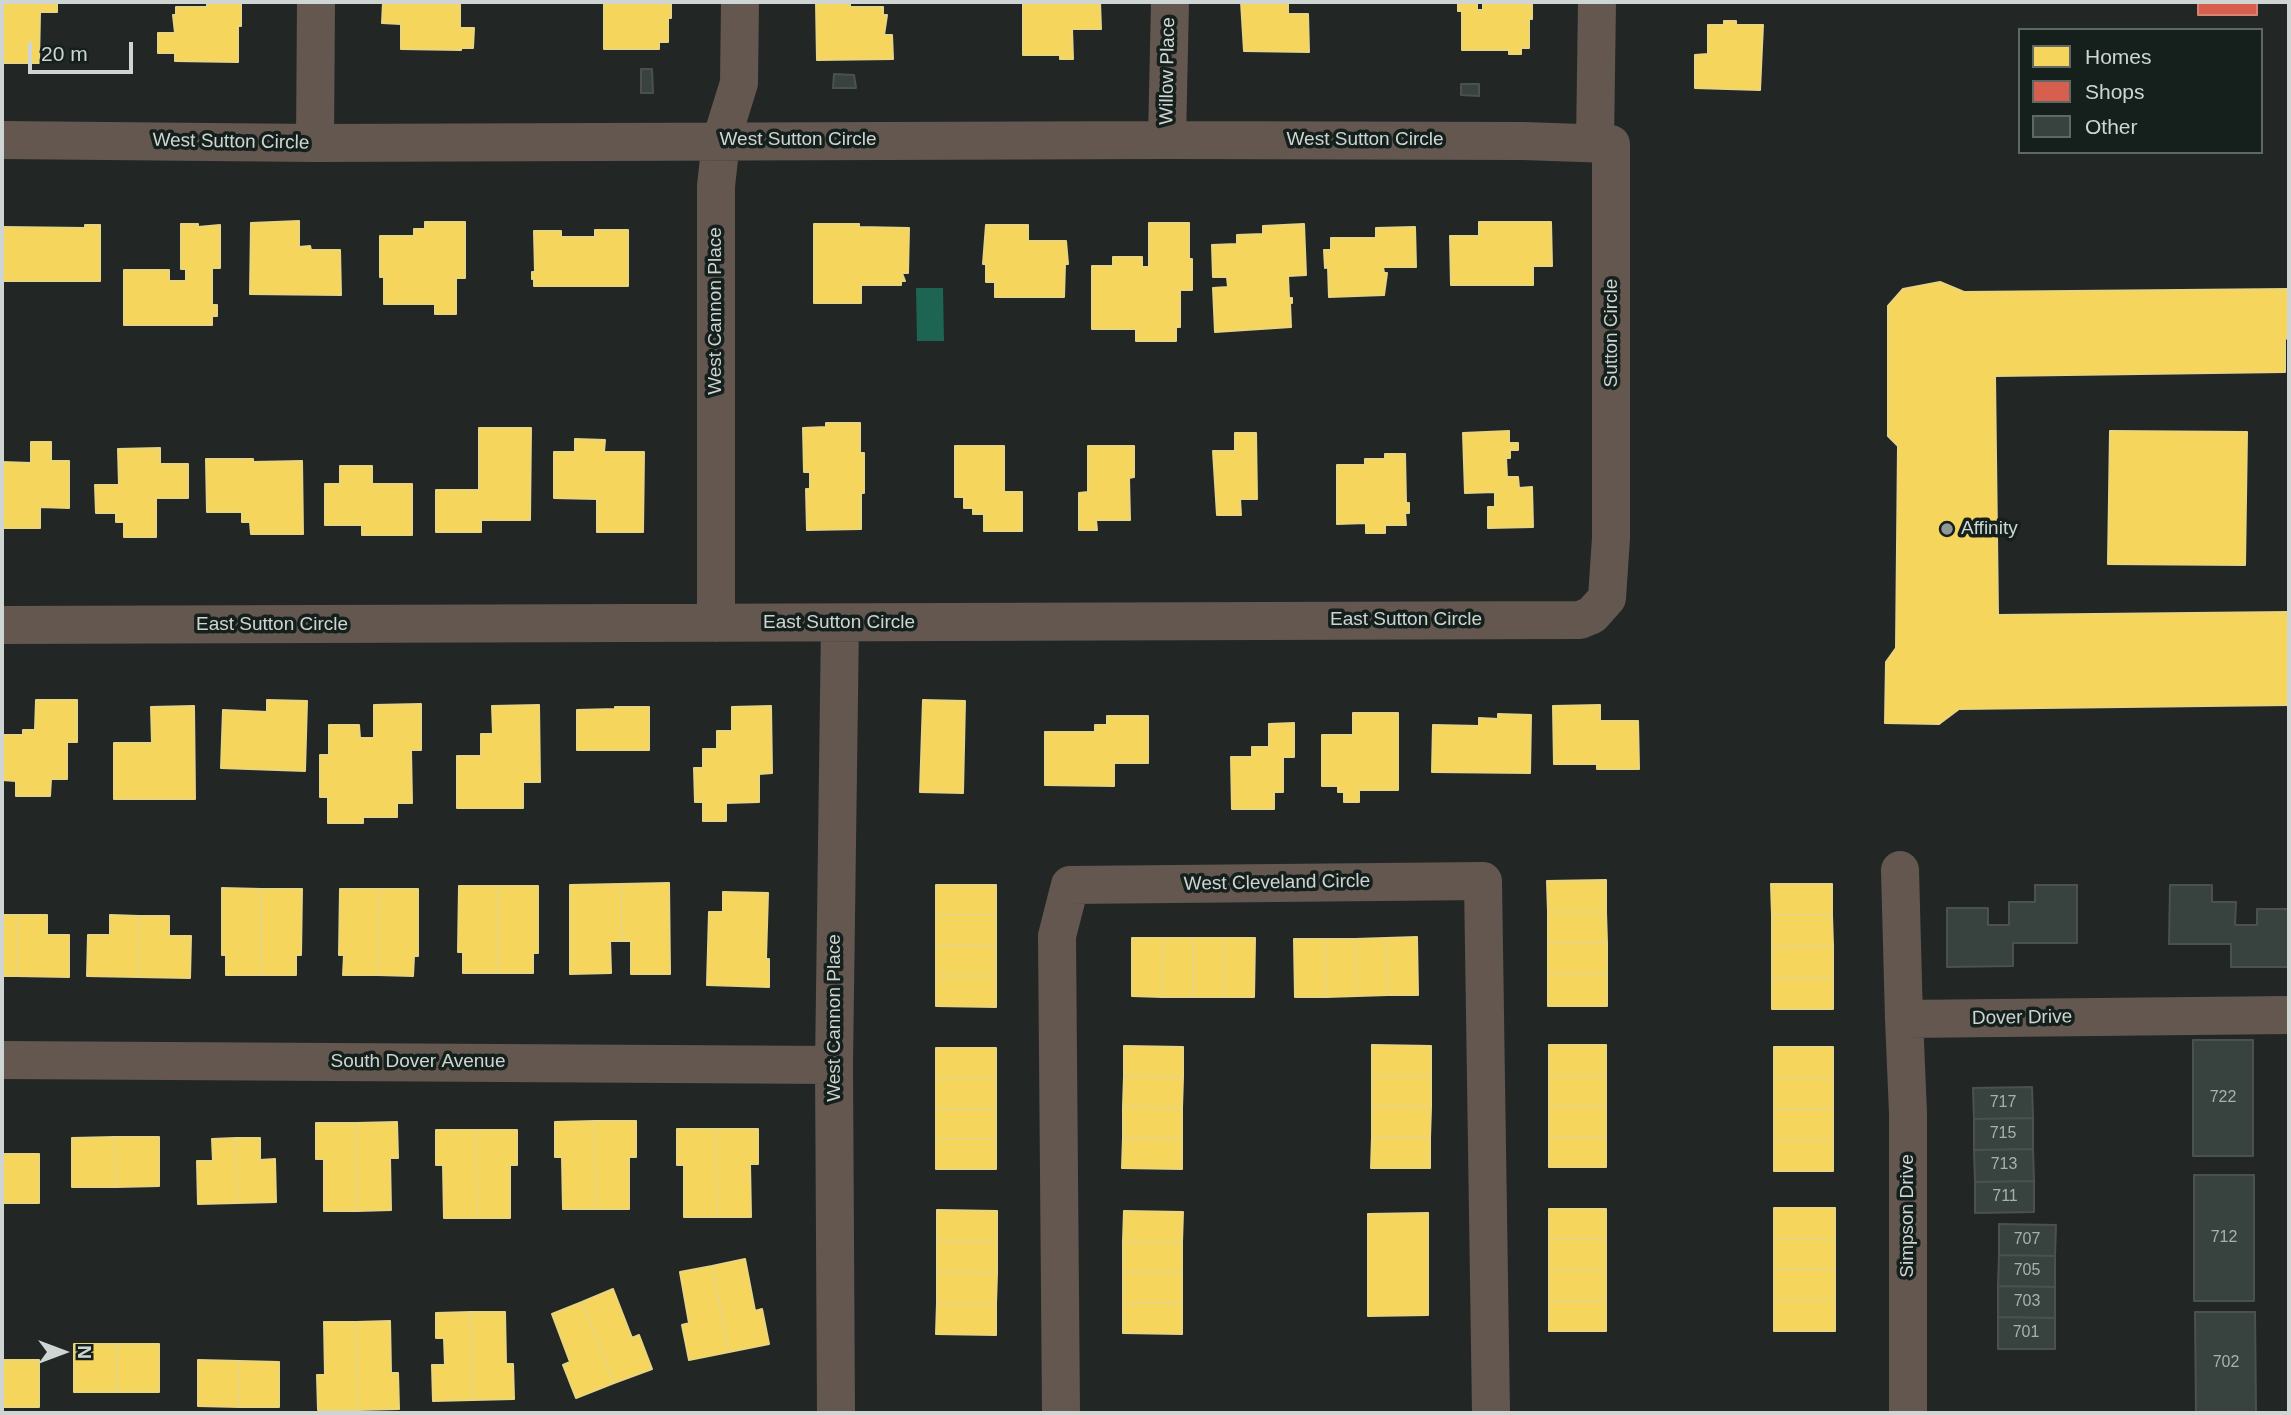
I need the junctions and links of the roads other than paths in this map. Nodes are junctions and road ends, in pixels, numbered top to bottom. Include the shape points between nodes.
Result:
1 (316, 2) edge
2 (740, 2) edge
3 (1170, 2) edge
4 (1597, 2) edge
5 (2, 140) edge
6 (1167, 140) junction
7 (721, 141) junction
8 (315, 143) junction
9 (1595, 143) junction
10 (1611, 538) joint
11 (716, 623) junction
12 (840, 623) junction
13 (2, 625) edge
14 (1900, 870) dead end
15 (2289, 1014) edge
16 (1904, 1019) junction
17 (2, 1060) edge
18 (834, 1065) junction
19 (836, 1413) edge
20 (1061, 1413) edge
21 (1491, 1413) edge
22 (1908, 1413) edge

1 - 8 street
2 - 7 street, West Cannon Place via 739,83
3 - 6 street, Willow Place
4 - 9 street
5 - 8 street, West Sutton Circle
6 - 7 street, West Sutton Circle
6 - 9 street, West Sutton Circle
7 - 8 street, West Sutton Circle
7 - 11 street, West Cannon Place via 716,186
9 - 10 street, Sutton Circle via 1611,144
10 - 12 street, East Sutton Circle via 1607,598 1592,615 1580,620
11 - 12 street, East Sutton Circle
11 - 13 street, East Sutton Circle
12 - 18 street, West Cannon Place
14 - 16 street
15 - 16 street, Dover Drive
16 - 22 street, Simpson Drive
17 - 18 street, South Dover Avenue
18 - 19 street, West Cannon Place
20 - 21 street, West Cleveland Circle via 1058,936 1070,885 1483,881

